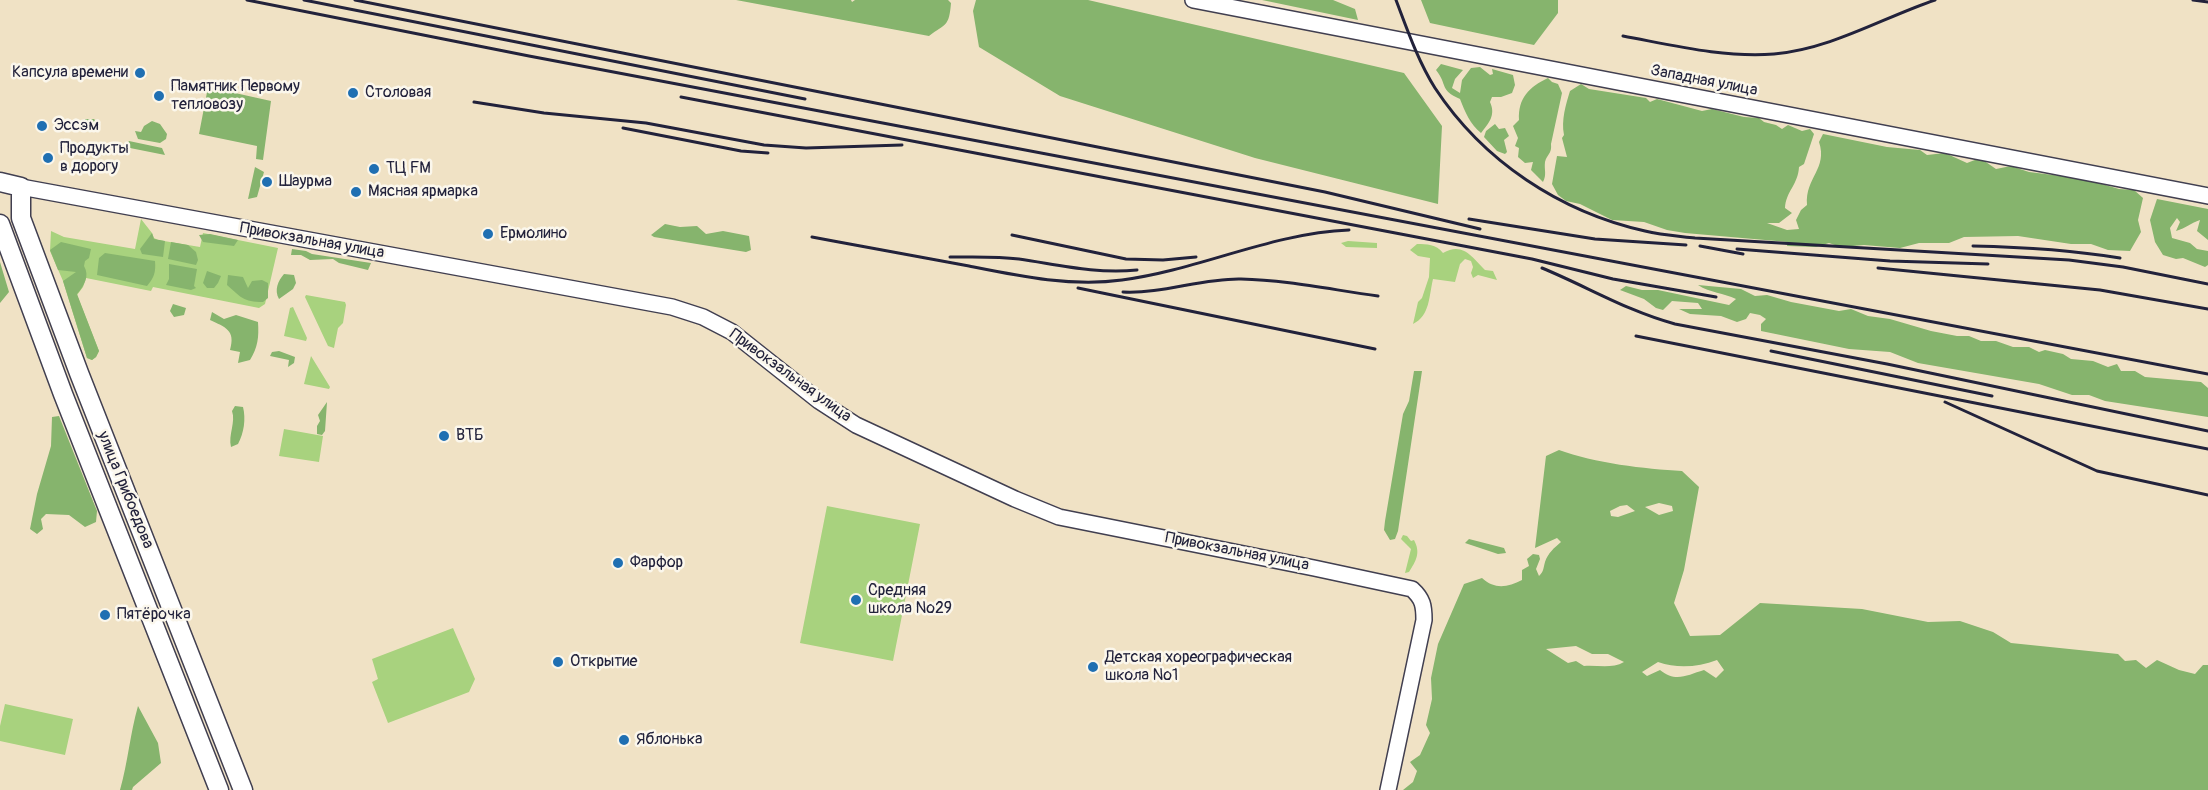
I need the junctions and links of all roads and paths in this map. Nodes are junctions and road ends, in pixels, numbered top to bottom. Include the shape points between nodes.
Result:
1 (1193, 0) edge
2 (0, 182) edge
3 (21, 187) junction
4 (2208, 196) edge
5 (0, 224) edge
6 (219, 790) edge
7 (243, 790) edge
8 (1388, 790) edge

1 - 4 street, Западная улица
2 - 3 main road, Привокзальная улица
3 - 7 main road, улица Грибоедова via 21,218
3 - 8 street, Привокзальная улица via 672,308 703,317 732,332 856,425 1059,517 1412,590 1421,598 1424,620
5 - 6 main road, улица Грибоедова

